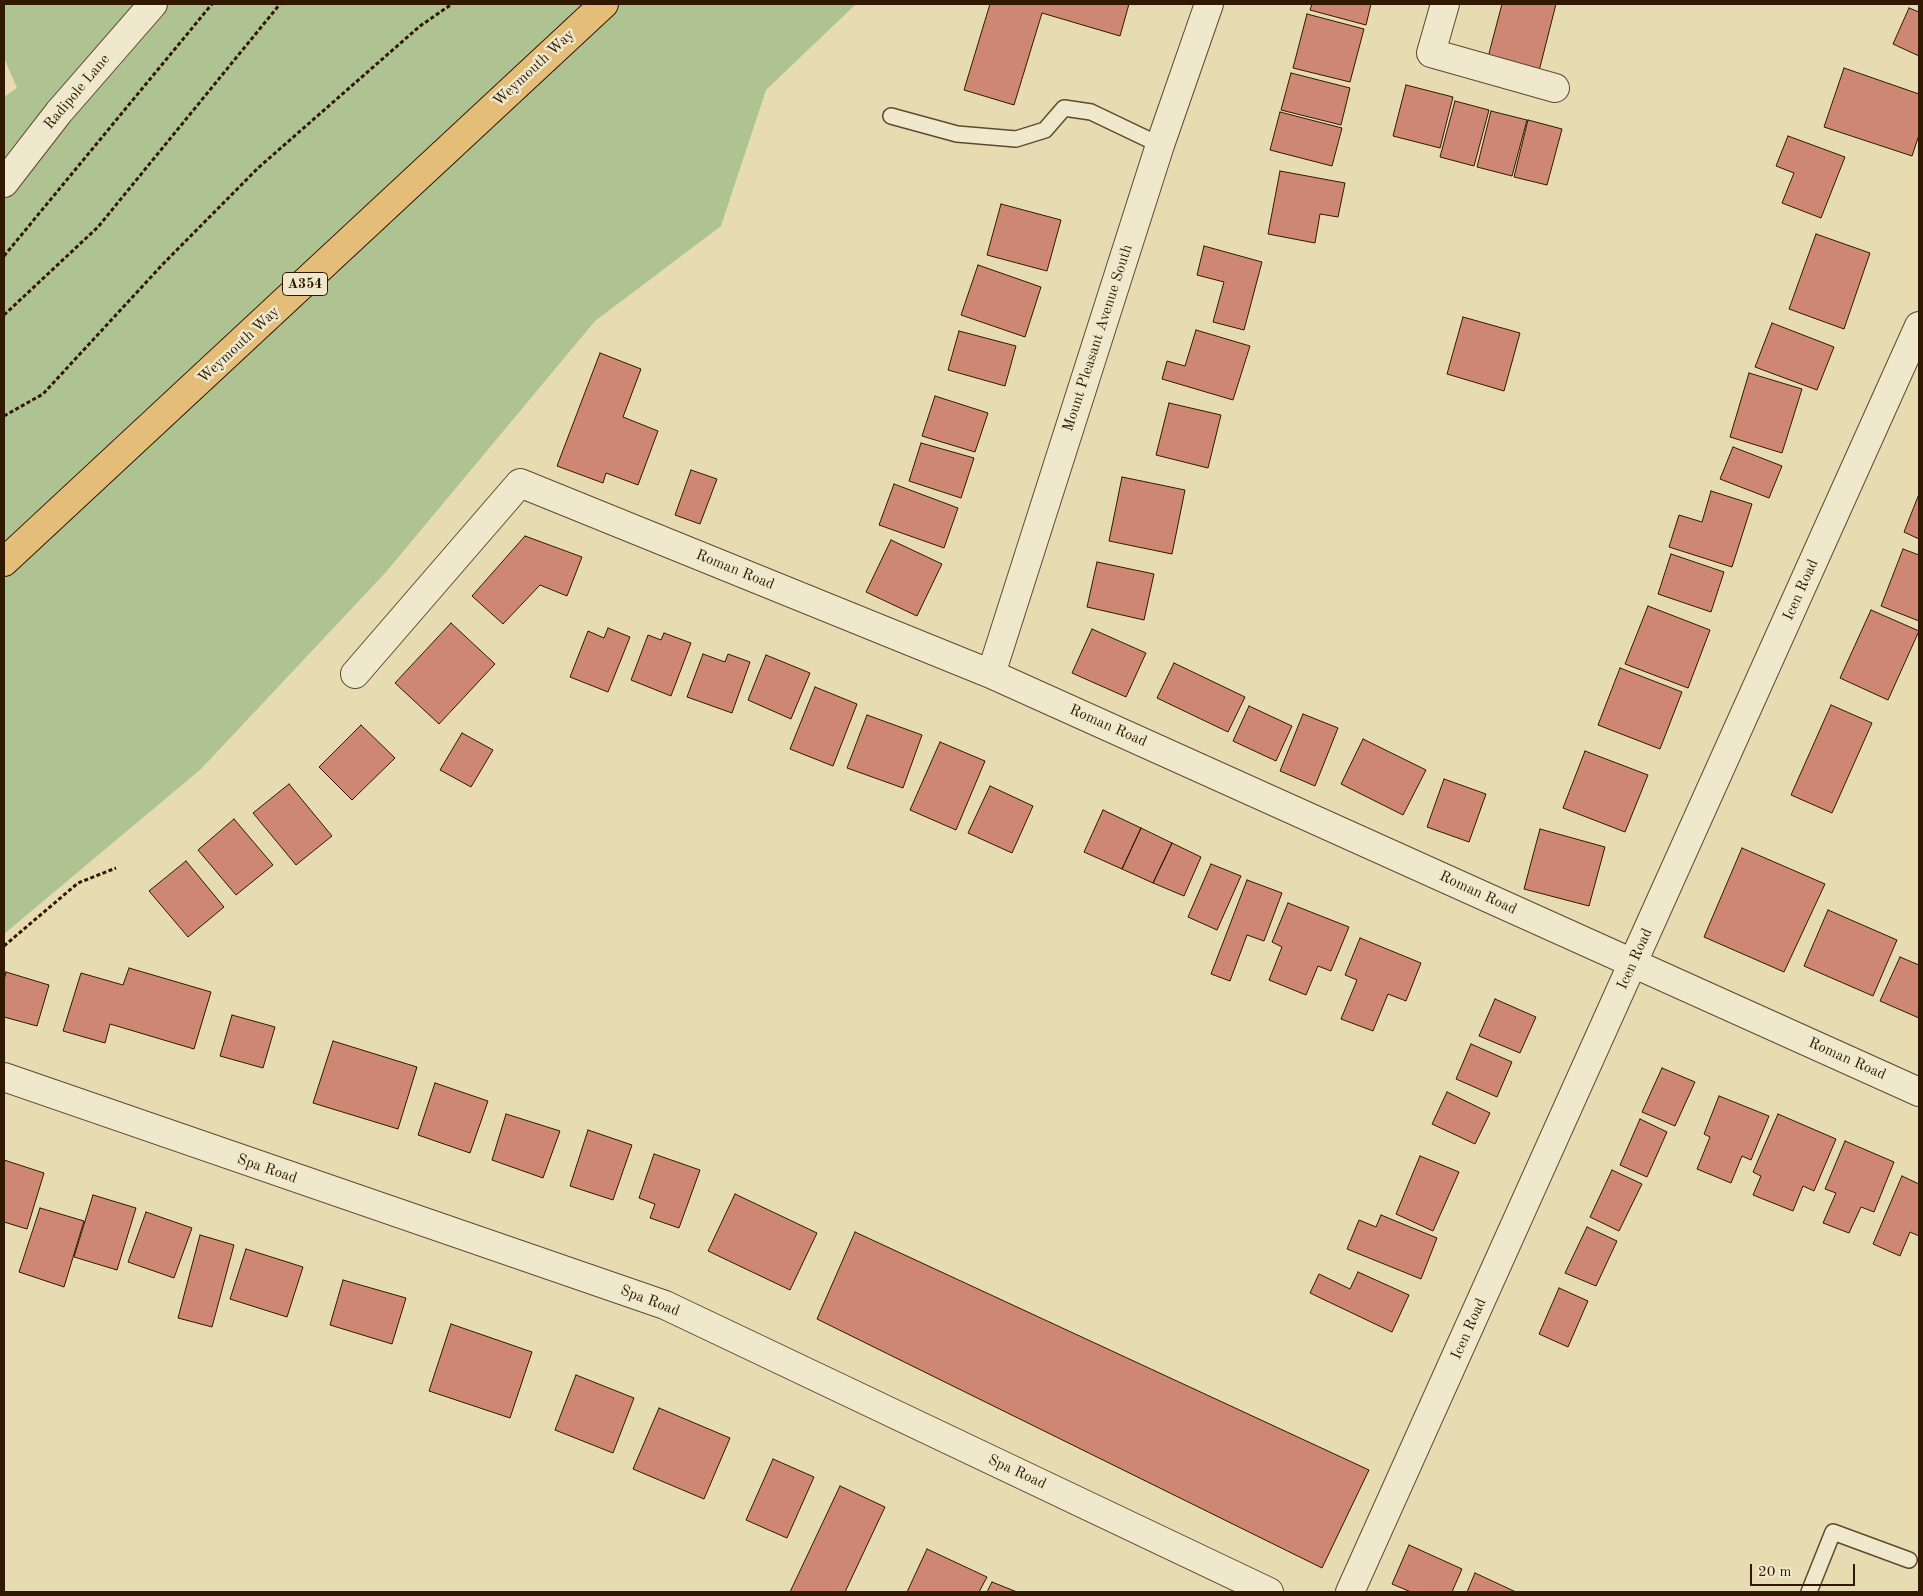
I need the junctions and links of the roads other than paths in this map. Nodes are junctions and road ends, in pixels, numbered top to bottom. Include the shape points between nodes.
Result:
1 (154, 4) edge
2 (604, 4) edge
3 (1209, 4) edge
4 (1445, 4) edge
5 (1555, 88) dead end
6 (891, 116) dead end
7 (1160, 145) junction
8 (4, 183) edge
9 (1919, 326) edge
10 (4, 562) edge
11 (355, 674) dead end
12 (991, 674) junction
13 (1633, 964) junction
14 (4, 1078) edge
15 (1919, 1092) edge
16 (1909, 1560) dead end
17 (1269, 1592) edge
18 (1350, 1592) edge
19 (1809, 1592) edge

1 - 8 street, Radipole Lane via 59,112
2 - 10 highway, Weymouth Way / A354
3 - 7 street, Mount Pleasant Avenue South
4 - 5 street via 1432,53
6 - 7 lane via 957,134 1016,139 1045,130 1064,108 1091,112
7 - 12 street, Mount Pleasant Avenue South
9 - 13 street, Icen Road
11 - 12 street, Roman Road via 520,483
12 - 13 street, Roman Road
13 - 15 street, Roman Road
13 - 18 street, Icen Road
14 - 17 street, Spa Road via 664,1305
16 - 19 lane via 1833,1532

